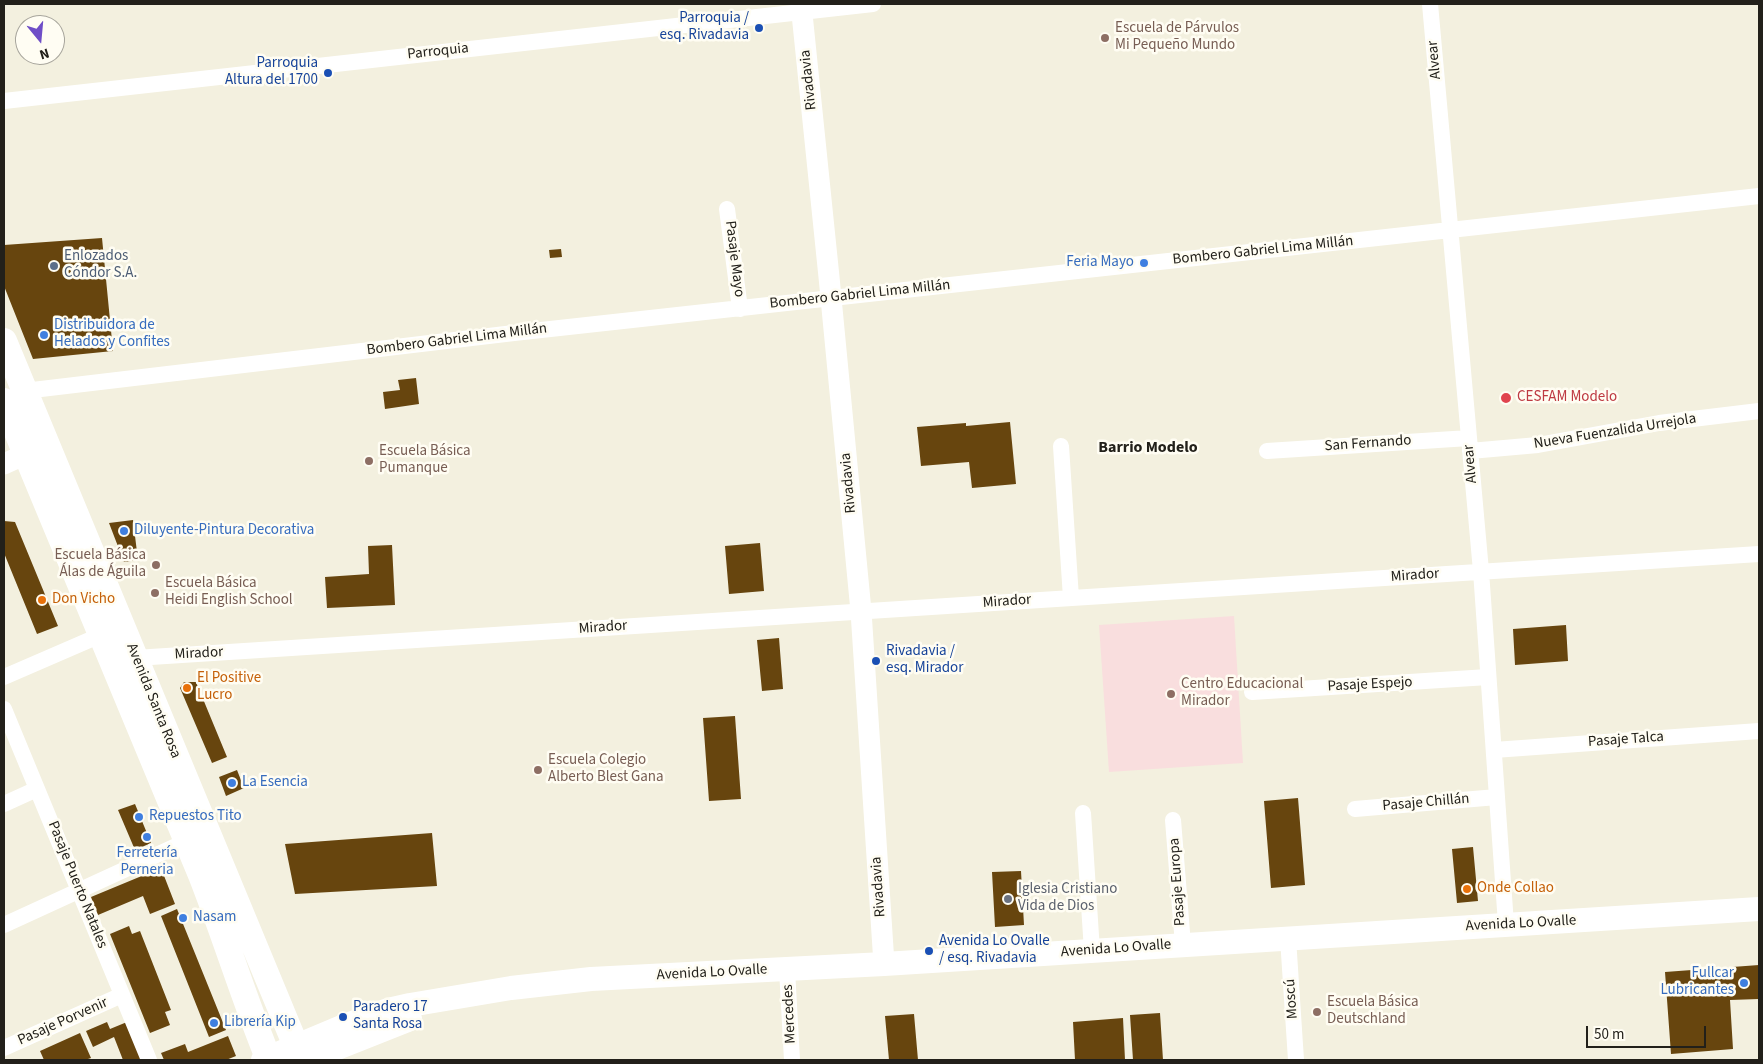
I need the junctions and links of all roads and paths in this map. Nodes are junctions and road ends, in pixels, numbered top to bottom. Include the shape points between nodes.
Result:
1 (873, 4) edge
2 (1430, 4) edge
3 (802, 8) edge
4 (4, 101) edge
5 (1759, 196) edge
6 (727, 210) dead end
7 (1450, 230) junction
8 (831, 299) junction
9 (740, 309) junction
10 (4, 341) edge
11 (14, 396) edge
12 (1759, 412) edge
13 (1470, 444) junction
14 (1061, 446) dead end
15 (1266, 451) dead end
16 (15, 459) edge
17 (1759, 554) edge
18 (1481, 571) junction
19 (1071, 598) junction
20 (861, 611) junction
21 (101, 635) junction
22 (135, 658) junction
23 (4, 677) edge
24 (1488, 678) junction
25 (1252, 692) dead end
26 (4, 709) edge
27 (1759, 731) edge
28 (1494, 750) junction
29 (37, 789) junction
30 (1497, 797) junction
31 (4, 804) edge
32 (1355, 809) dead end
33 (1083, 813) dead end
34 (1173, 820) dead end
35 (187, 841) junction
36 (79, 890) junction
37 (1759, 909) edge
38 (1506, 924) junction
39 (4, 925) edge
40 (1288, 938) junction
41 (1183, 945) junction
42 (1092, 951) junction
43 (884, 964) junction
44 (787, 969) junction
45 (122, 995) junction
46 (4, 1048) edge
47 (302, 1055) edge
48 (149, 1060) edge
49 (267, 1060) edge
50 (792, 1060) edge
51 (1296, 1060) edge

1 - 3 street, Parroquia
2 - 7 street, Alvear
3 - 4 street, Parroquia
3 - 8 street, Rivadavia
5 - 7 street, Bombero Gabriel Lima Millán
6 - 9 street, Pasaje Mayo
7 - 8 street, Bombero Gabriel Lima Millán
7 - 13 street, Alvear
8 - 9 street, Bombero Gabriel Lima Millán
8 - 20 street, Rivadavia
9 - 11 street, Bombero Gabriel Lima Millán via 514,333
10 - 11 main road, Avenida Santa Rosa
11 - 16 main road, Avenida Santa Rosa
11 - 22 main road, Avenida Santa Rosa
12 - 13 street, Nueva Fuenzalida Urrejola via 1659,423 1538,445
13 - 15 street, San Fernando
13 - 18 street, Alvear
14 - 19 street
16 - 21 main road, Avenida Santa Rosa
17 - 18 street, Mirador
18 - 19 street, Mirador
18 - 24 street, Alvear
19 - 20 street, Mirador
20 - 22 street, Mirador
20 - 43 street, Rivadavia
21 - 23 street
21 - 35 main road, Avenida Santa Rosa
22 - 47 main road, Avenida Santa Rosa
24 - 25 street, Pasaje Espejo
24 - 28 street, Alvear
26 - 29 street, Pasaje Puerto Natales
27 - 28 street, Pasaje Talca
28 - 30 street, Alvear
29 - 31 street
29 - 36 street, Pasaje Puerto Natales
30 - 32 street, Pasaje Chillán
30 - 38 street, Alvear
33 - 42 street
34 - 41 street, Pasaje Europa
35 - 36 street
35 - 49 main road, Avenida Santa Rosa via 214,907
36 - 39 street
36 - 45 street, Pasaje Puerto Natales
37 - 38 main road, Avenida Lo Ovalle
38 - 40 main road, Avenida Lo Ovalle
40 - 41 main road, Avenida Lo Ovalle
40 - 51 street, Moscú
41 - 42 main road, Avenida Lo Ovalle
42 - 43 main road, Avenida Lo Ovalle
43 - 44 main road, Avenida Lo Ovalle
44 - 47 main road, Avenida Lo Ovalle via 591,979 432,1000 388,1010
44 - 50 street, Mercedes
45 - 46 street, Pasaje Porvenir
45 - 48 street, Pasaje Puerto Natales
47 - 49 main road, Avenida Lo Ovalle

